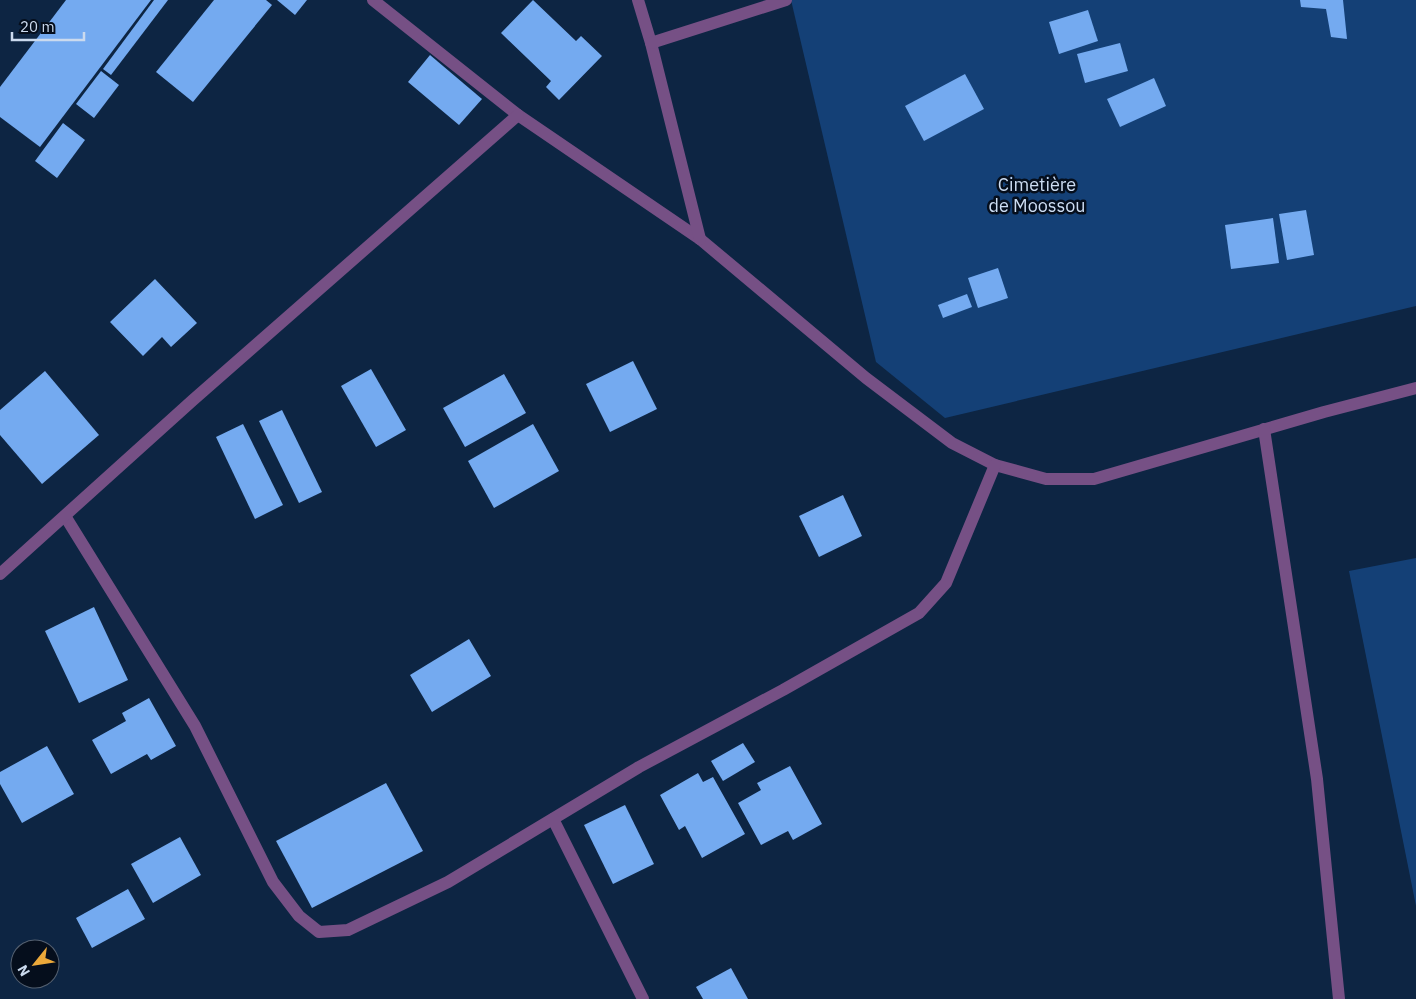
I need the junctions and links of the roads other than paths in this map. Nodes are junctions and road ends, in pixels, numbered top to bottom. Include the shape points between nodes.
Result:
1 (373, 0) edge
2 (638, 0) edge
3 (786, 0) edge
4 (651, 43) junction
5 (518, 115) junction
6 (700, 239) junction
7 (1416, 388) edge
8 (1264, 430) junction
9 (995, 465) junction
10 (65, 516) junction
11 (0, 574) edge
12 (553, 819) junction
13 (643, 999) edge
14 (1339, 999) edge

1 - 5 street
2 - 4 street
3 - 4 street
4 - 6 street
5 - 6 street
5 - 10 street
6 - 9 street via 874,384 952,443
7 - 8 street
8 - 9 street via 1094,479 1046,479
8 - 14 street via 1317,779
9 - 12 street via 946,583 919,613 639,767
10 - 11 street
10 - 12 street via 195,726 273,882 299,916 319,932 348,930 440,886
12 - 13 street

